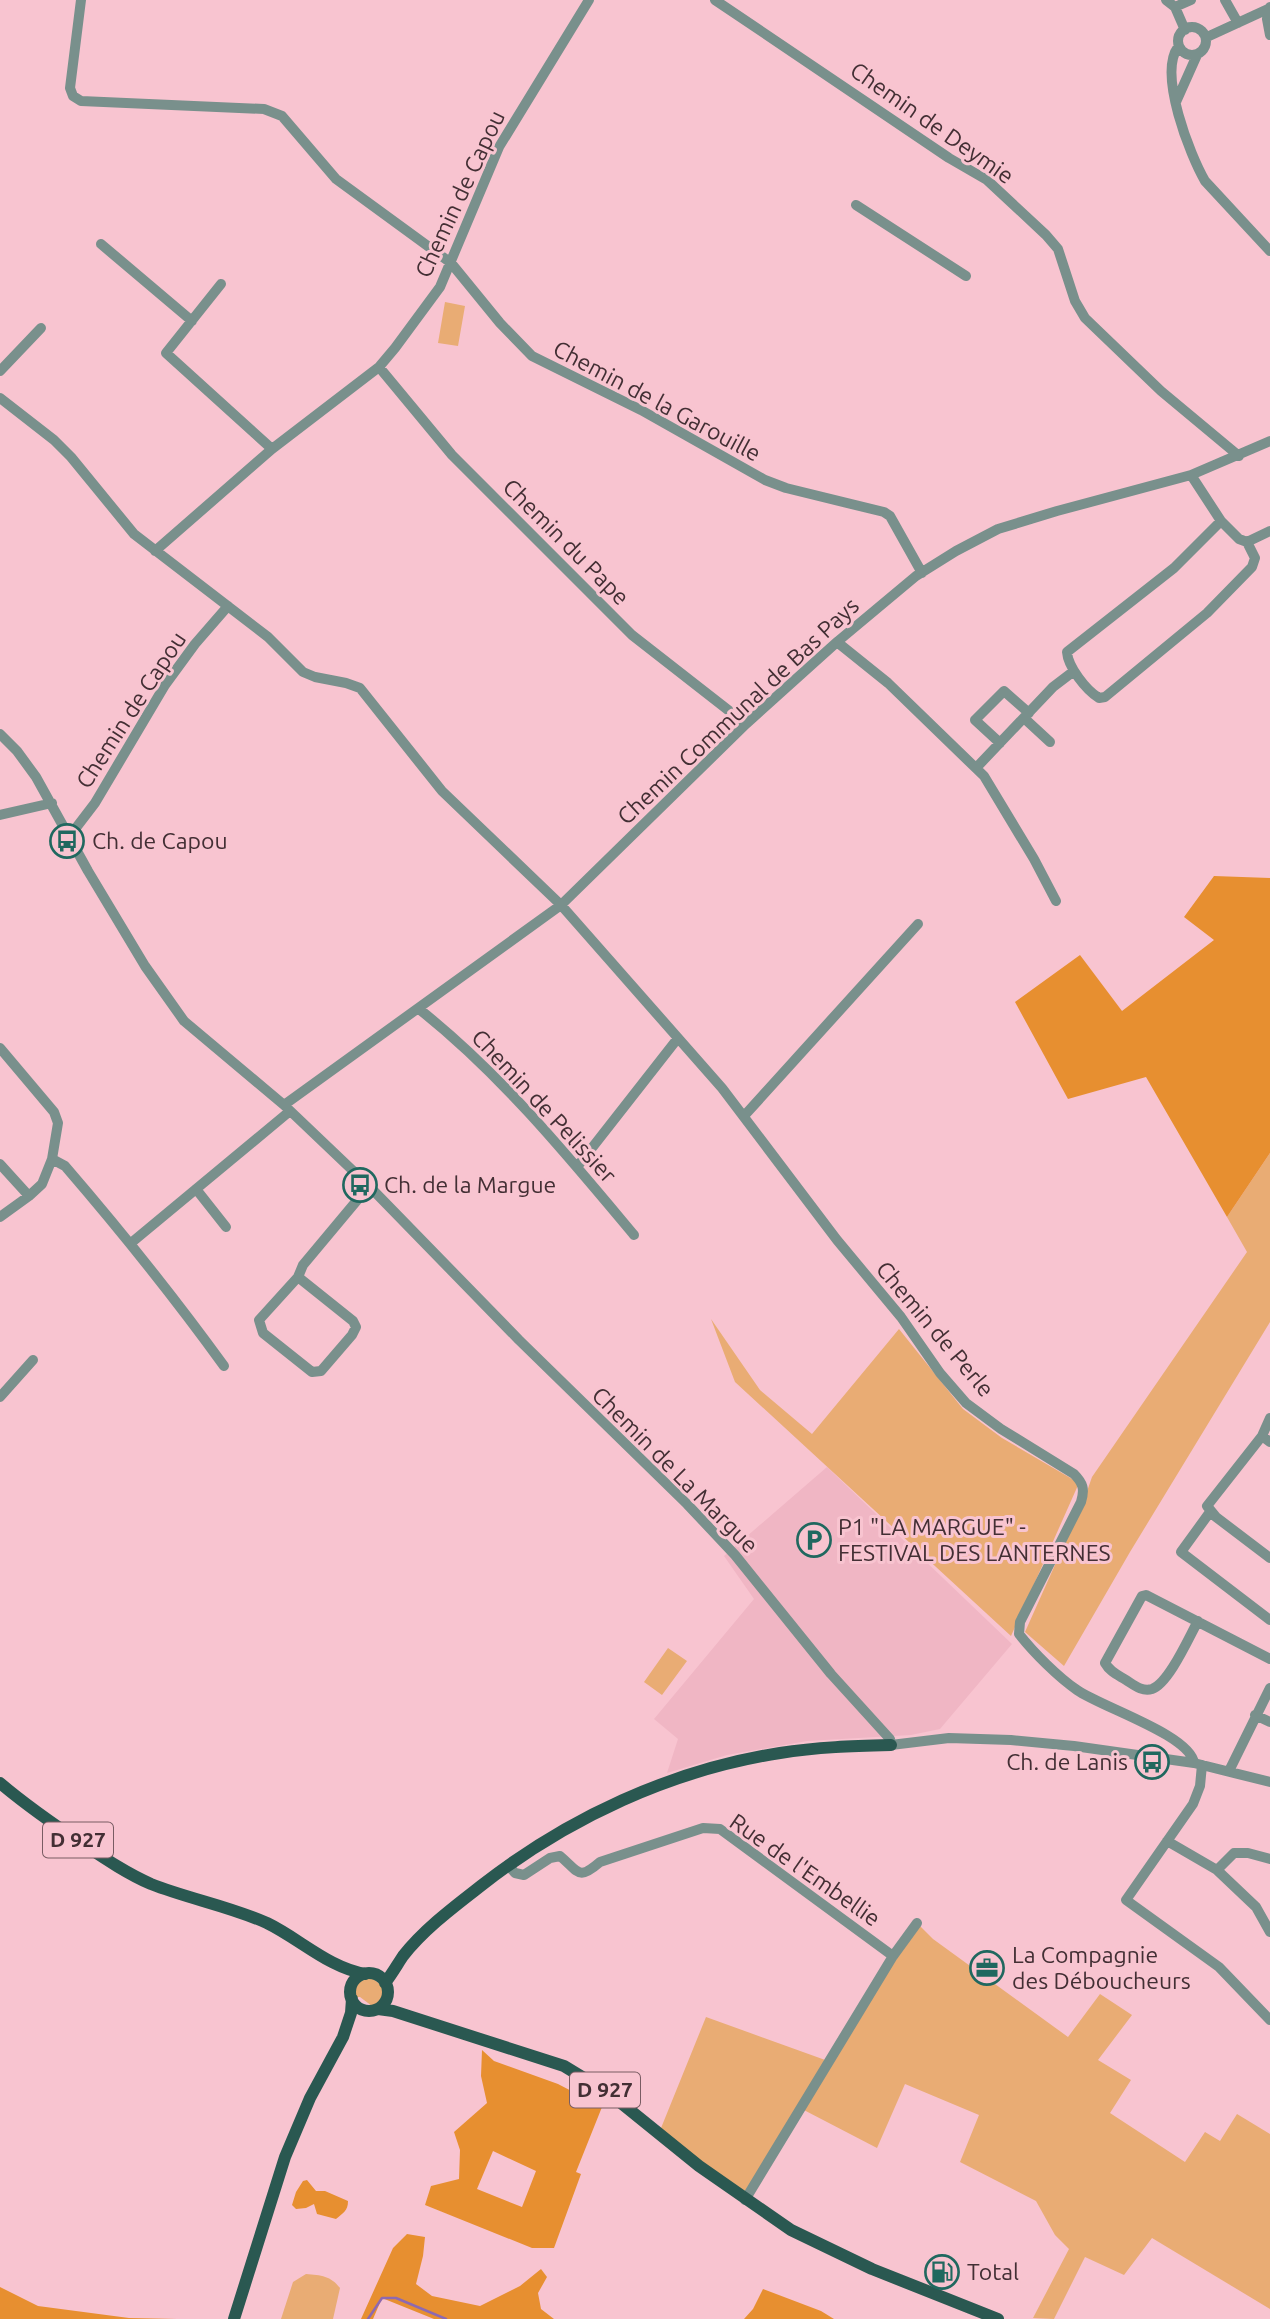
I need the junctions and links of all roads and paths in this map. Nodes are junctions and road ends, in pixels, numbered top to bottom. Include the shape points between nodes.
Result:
1 (81, 0) edge
2 (589, 0) edge
3 (715, 0) edge
4 (1166, 0) edge
5 (1191, 0) edge
6 (1225, 0) edge
7 (1175, 7) junction
8 (1269, 8) edge
9 (1238, 23) junction
10 (1185, 30) junction
11 (1270, 35) edge
12 (1207, 37) junction
13 (1178, 47) junction
14 (1197, 55) junction
15 (1176, 103) junction
16 (856, 205) dead end
17 (101, 244) dead end
18 (1270, 251) edge
19 (451, 263) junction
20 (966, 276) dead end
21 (220, 284) dead end
22 (192, 321) junction
23 (41, 328) dead end
24 (379, 367) junction
25 (0, 371) edge
26 (0, 398) edge
27 (1270, 442) edge
28 (272, 449) junction
29 (1239, 456) junction
30 (1191, 475) junction
31 (1221, 521) junction
32 (1270, 531) edge
33 (1247, 542) junction
34 (155, 551) junction
35 (922, 573) junction
36 (228, 606) junction
37 (837, 642) junction
38 (1074, 671) junction
39 (1026, 716) junction
40 (746, 724) junction
41 (0, 734) edge
42 (1050, 742) dead end
43 (1000, 743) junction
44 (976, 768) junction
45 (52, 803) junction
46 (0, 815) edge
47 (69, 837) junction
48 (1056, 901) dead end
49 (561, 905) junction
50 (918, 924) dead end
51 (419, 1010) junction
52 (678, 1038) junction
53 (0, 1048) edge
54 (287, 1108) junction
55 (744, 1116) junction
56 (52, 1159) junction
57 (0, 1164) edge
58 (577, 1167) junction
59 (369, 1186) junction
60 (196, 1189) junction
61 (29, 1196) junction
62 (0, 1217) edge
63 (226, 1227) dead end
64 (634, 1235) dead end
65 (131, 1242) junction
66 (299, 1277) junction
67 (33, 1360) dead end
68 (224, 1366) dead end
69 (0, 1397) edge
70 (1270, 1418) edge
71 (1266, 1439) edge
72 (1210, 1512) junction
73 (1270, 1559) edge
74 (1270, 1620) edge
75 (1198, 1621) junction
76 (1270, 1660) edge
77 (1270, 1688) edge
78 (1255, 1715) junction
79 (1270, 1722) edge
80 (891, 1745) junction
81 (1198, 1764) junction
82 (1229, 1771) junction
83 (1270, 1782) edge
84 (0, 1783) edge
85 (1167, 1841) junction
86 (1270, 1859) edge
87 (508, 1865) junction
88 (1217, 1870) junction
89 (917, 1923) dead end
90 (1270, 1932) edge
91 (893, 1955) junction
92 (404, 1956) junction
93 (326, 1959) junction
94 (368, 1974) junction
95 (386, 1985) junction
96 (351, 1996) junction
97 (376, 2010) junction
98 (414, 2018) junction
99 (1270, 2020) edge
100 (343, 2037) junction
101 (745, 2200) junction
102 (234, 2319) edge
103 (998, 2319) edge

1 - 19 street, Chemin de la Garouille via 70,88 73,96 81,101 264,109 282,116 336,179
2 - 19 street, Chemin de Capou via 499,147
3 - 29 street, Chemin de Deymie via 987,180 1058,248 1085,318 1161,391
4 - 7 street
5 - 7 street
6 - 9 street
7 - 10 street
8 - 9 street
8 - 11 street
9 - 12 street
10 - 12 street via 1198,27
10 - 13 street
12 - 14 street
13 - 14 street via 1188,56
13 - 15 street via 1172,73
14 - 15 street
15 - 18 street via 1205,181
16 - 20 street
17 - 22 street
19 - 24 street, Chemin de Capou via 440,286
19 - 35 street, Chemin de la Garouille via 532,356 641,410 765,480 884,512
21 - 22 street
22 - 28 street via 166,353
23 - 25 street
24 - 28 street, Chemin de Capou
24 - 40 street, Chemin du Pape via 452,455 632,635
26 - 34 street, Chemin de Perle via 54,440 134,534
27 - 29 street, Chemin Communal de Bas Pays
28 - 34 street, Chemin de Capou
29 - 30 street, Chemin Communal de Bas Pays
30 - 31 street
30 - 35 street, Chemin Communal de Bas Pays via 998,529
31 - 33 street
31 - 38 street via 1174,568 1071,647 1067,657
32 - 33 street
33 - 38 street via 1255,558 1252,567 1206,613 1105,697 1092,694
34 - 36 street, Chemin de Perle
35 - 37 street, Chemin Communal de Bas Pays
36 - 47 street, Chemin de Capou via 165,685 95,803
36 - 49 street, Chemin de Perle via 303,672 360,688 442,791
37 - 40 street, Chemin Communal de Bas Pays
37 - 44 street via 888,683
38 - 39 street
39 - 42 street
39 - 43 street
39 - 43 street via 1004,691 975,720
40 - 49 street, Chemin Communal de Bas Pays
41 - 45 street, Chemin de La Margue via 24,760
43 - 44 street
44 - 48 street
45 - 46 street, Chemin de Capou
45 - 47 street, Chemin de La Margue
47 - 54 street, Chemin de La Margue via 145,966 184,1021
49 - 51 street, Chemin Communal de Bas Pays
49 - 52 street, Chemin de Perle
50 - 55 street
51 - 54 street, Chemin Communal de Bas Pays
51 - 58 street, Chemin de Pelissier via 488,1070
52 - 55 street, Chemin de Perle
52 - 58 street
53 - 56 street via 54,1112 58,1123
54 - 59 street, Chemin de La Margue
54 - 60 street, Chemin Communal de Bas Pays
55 - 81 street, Chemin de Perle via 966,1403 1081,1481 1081,1502 1020,1622 1019,1634 1074,1688 1160,1731
56 - 61 street via 42,1184
56 - 65 street via 65,1166
57 - 61 street
58 - 64 street, Chemin de Pelissier
59 - 66 street via 303,1265
59 - 80 street, Chemin de La Margue via 713,1531
60 - 63 street
60 - 65 street, Chemin Communal de Bas Pays
61 - 62 street
65 - 68 street
66 - 66 street via 356,1327 321,1371 312,1372 263,1333 260,1320
67 - 69 street
70 - 71 street
71 - 72 street via 1207,1506
72 - 73 street
72 - 74 street via 1181,1552
75 - 75 street via 1142,1596 1105,1663 1142,1689 1151,1689 1161,1684
75 - 76 street
77 - 78 street
78 - 79 street
78 - 82 street
80 - 81 street via 969,1737
80 - 87 main road via 779,1753 686,1776 597,1811
81 - 82 street
81 - 85 street via 1199,1793
82 - 83 street
84 - 93 main road, D 927 via 50,1822 135,1876 249,1915
85 - 88 street
85 - 99 street via 1126,1900 1219,1967
86 - 88 street via 1234,1853
87 - 91 street, Rue de l'Embellie via 515,1874 524,1875 560,1856 582,1874 600,1862 703,1828 720,1829
87 - 92 main road via 461,1900
88 - 90 street via 1256,1907
89 - 91 street
91 - 101 street
92 - 94 main road
92 - 95 main road
93 - 94 main road, D 927
93 - 96 main road, D 927
94 - 95 main road via 380,1977
94 - 96 main road via 354,1981
95 - 97 main road via 387,1997
95 - 98 main road, D 927
96 - 97 main road via 359,2008
96 - 100 main road
97 - 98 main road, D 927
97 - 100 main road
98 - 101 main road, D 927 via 564,2066 610,2094
100 - 102 main road via 290,2143
101 - 103 main road, D 927 via 836,2253

